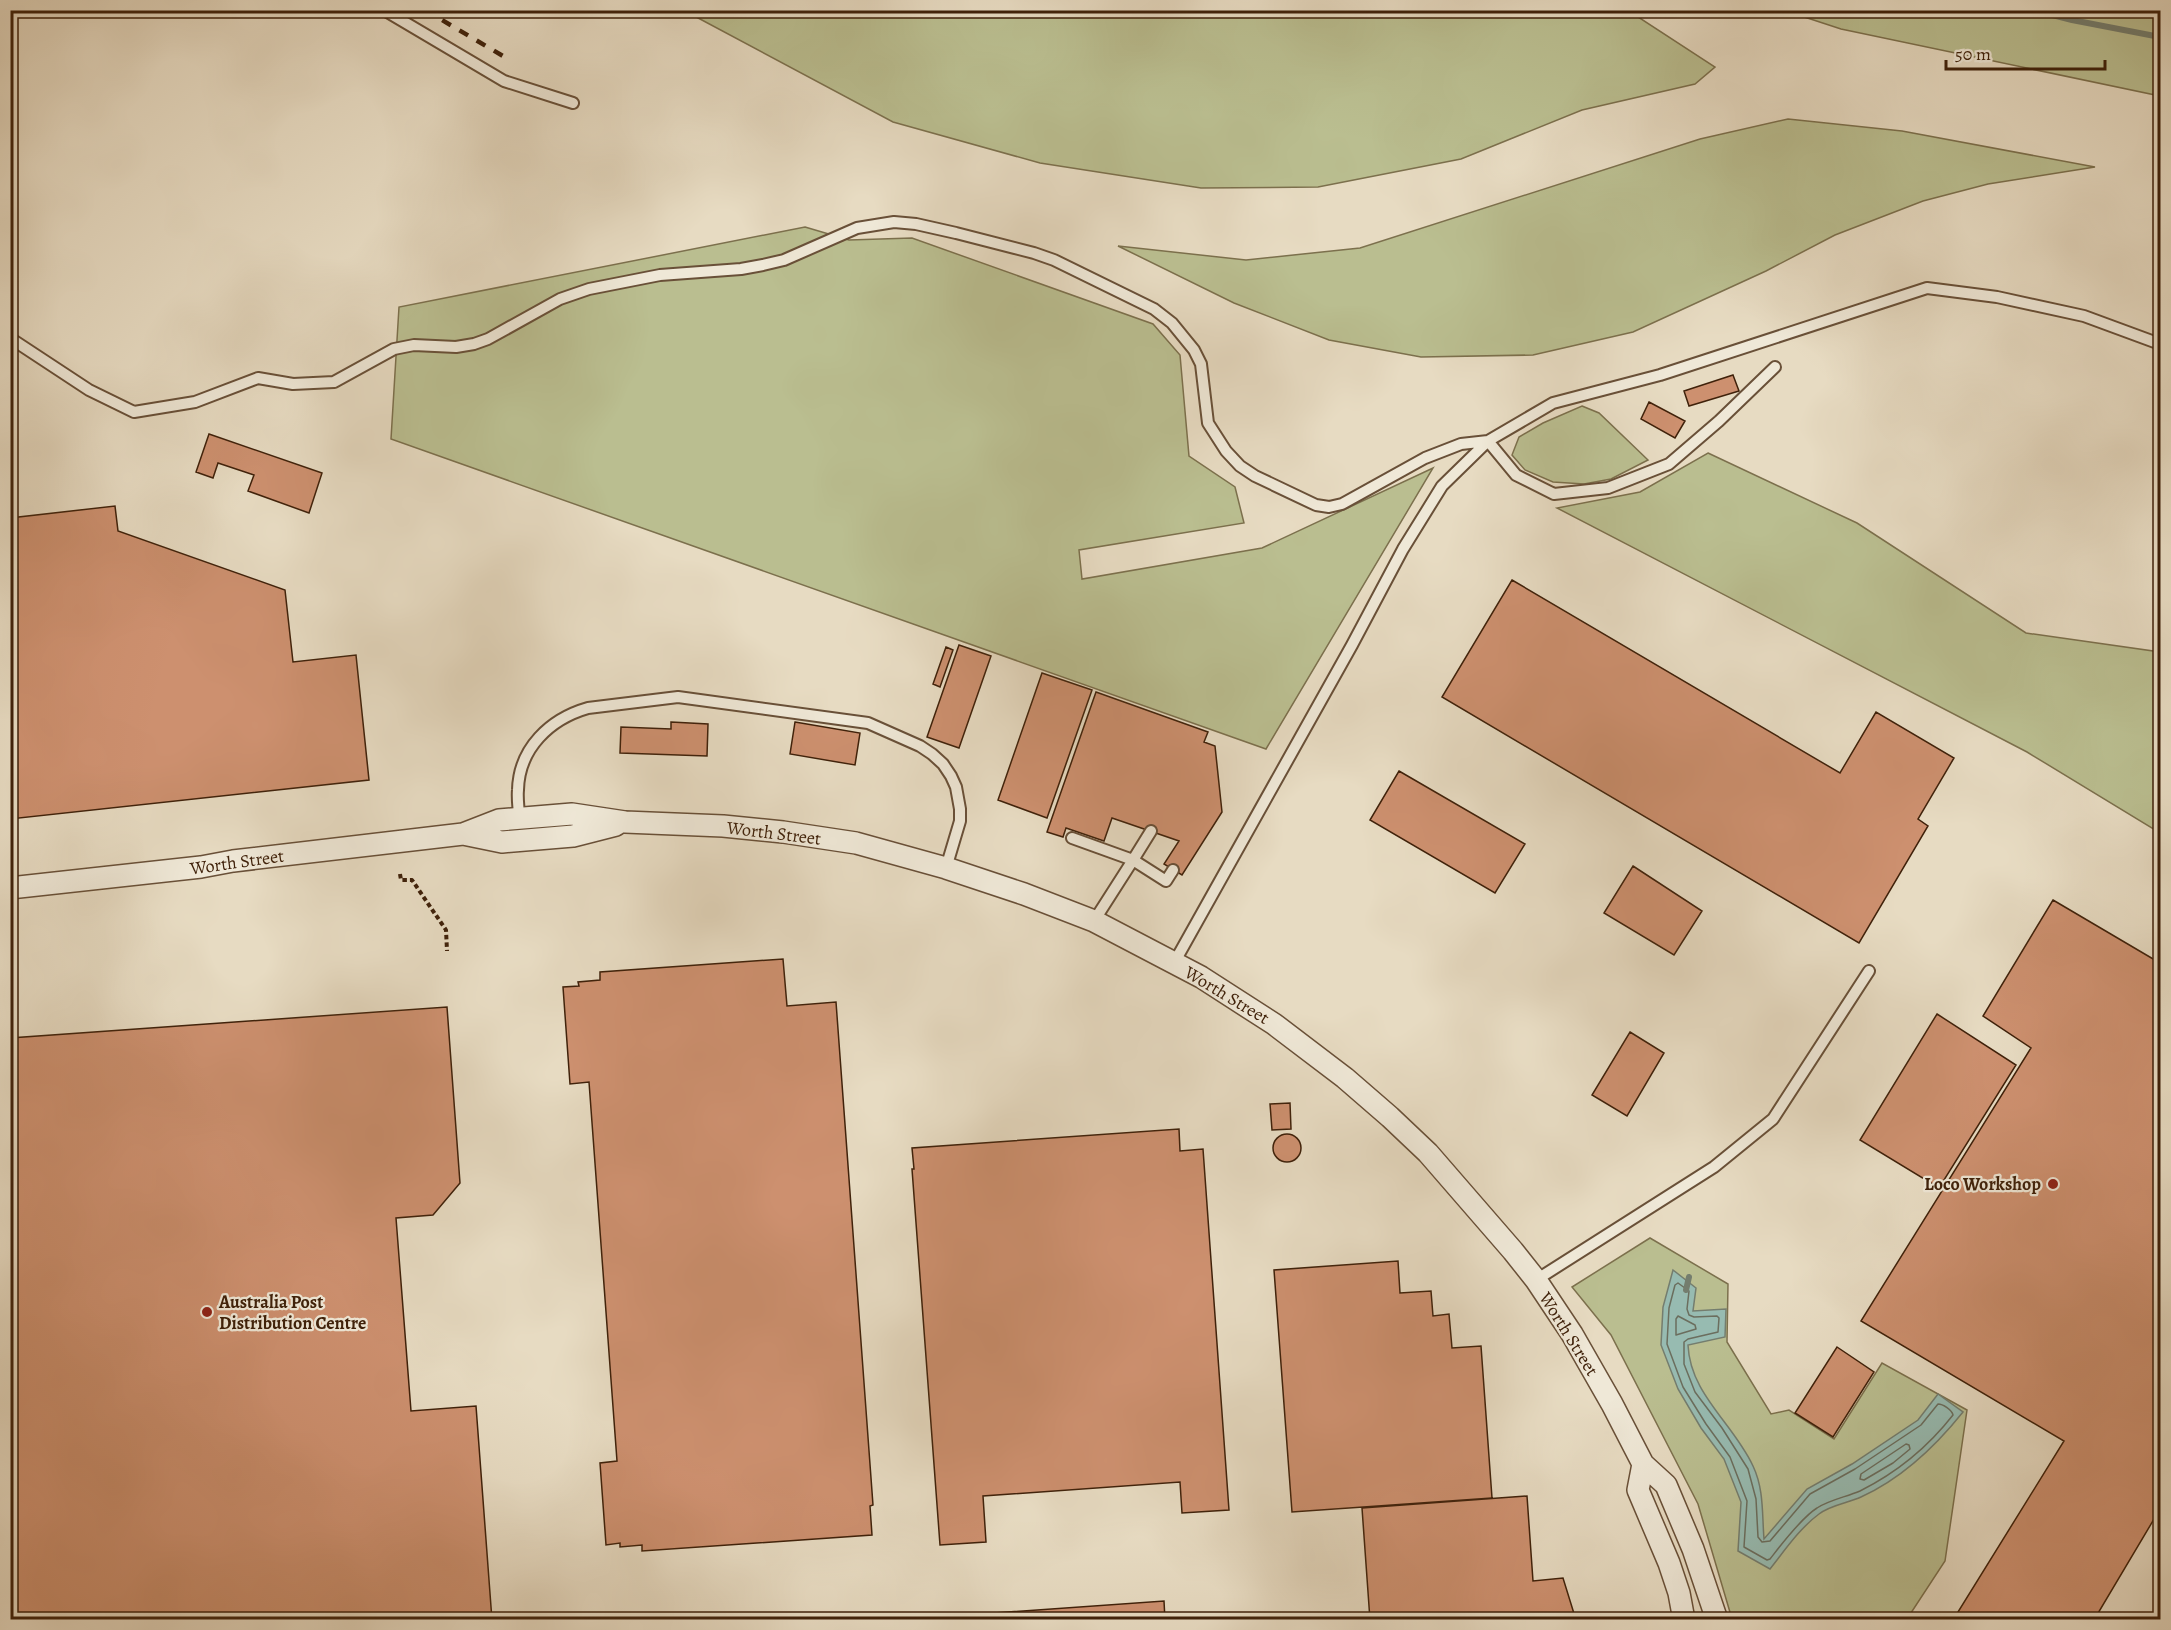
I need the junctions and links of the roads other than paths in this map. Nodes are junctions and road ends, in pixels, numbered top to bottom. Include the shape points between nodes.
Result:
1 (384, 10) edge
2 (573, 103) dead end
3 (10, 338) edge
4 (2160, 344) edge
5 (1774, 367) dead end
6 (1488, 441) junction
7 (519, 818) junction
8 (625, 822) junction
9 (1151, 831) dead end
10 (463, 834) junction
11 (1072, 838) dead end
12 (1133, 860) junction
13 (945, 868) junction
14 (1173, 870) dead end
15 (10, 888) edge
16 (1094, 921) junction
17 (1174, 963) junction
18 (1869, 971) dead end
19 (1536, 1280) junction
20 (1642, 1464) junction
21 (1684, 1620) edge
22 (1717, 1620) edge

1 - 2 lane via 504,81
3 - 6 lane via 89,390 134,412 195,402 258,378 293,384 334,382 394,349 414,345 456,347 488,339 560,299 589,289 660,276 763,265 784,260 857,228 894,222 1034,253 1154,309 1172,322 1194,350 1200,364 1208,423 1226,451 1255,476 1316,505 1342,504 1425,458 1461,444
4 - 6 lane via 2084,316 1997,297 1926,288 1660,375 1553,404
5 - 6 lane via 1669,464 1608,488 1554,494 1516,475
6 - 17 lane via 1442,486 1403,549
7 - 8 street, Worth Street via 572,814
7 - 10 street, Worth Street via 499,820
7 - 13 lane via 518,789 523,762 549,727 588,708 678,697 868,723 920,746 943,764 956,787 960,820
8 - 10 street, Worth Street via 573,836 502,842
8 - 13 street, Worth Street via 783,832 856,843
9 - 12 lane
10 - 15 street, Worth Street
11 - 12 lane
12 - 14 lane via 1166,881
12 - 16 lane
13 - 16 street, Worth Street
16 - 17 street, Worth Street
17 - 19 street, Worth Street via 1274,1023 1383,1111 1428,1153
18 - 19 lane via 1773,1119 1714,1167
19 - 20 street, Worth Street via 1585,1356
20 - 21 street via 1638,1490 1669,1563
20 - 22 street, Worth Street via 1666,1485

